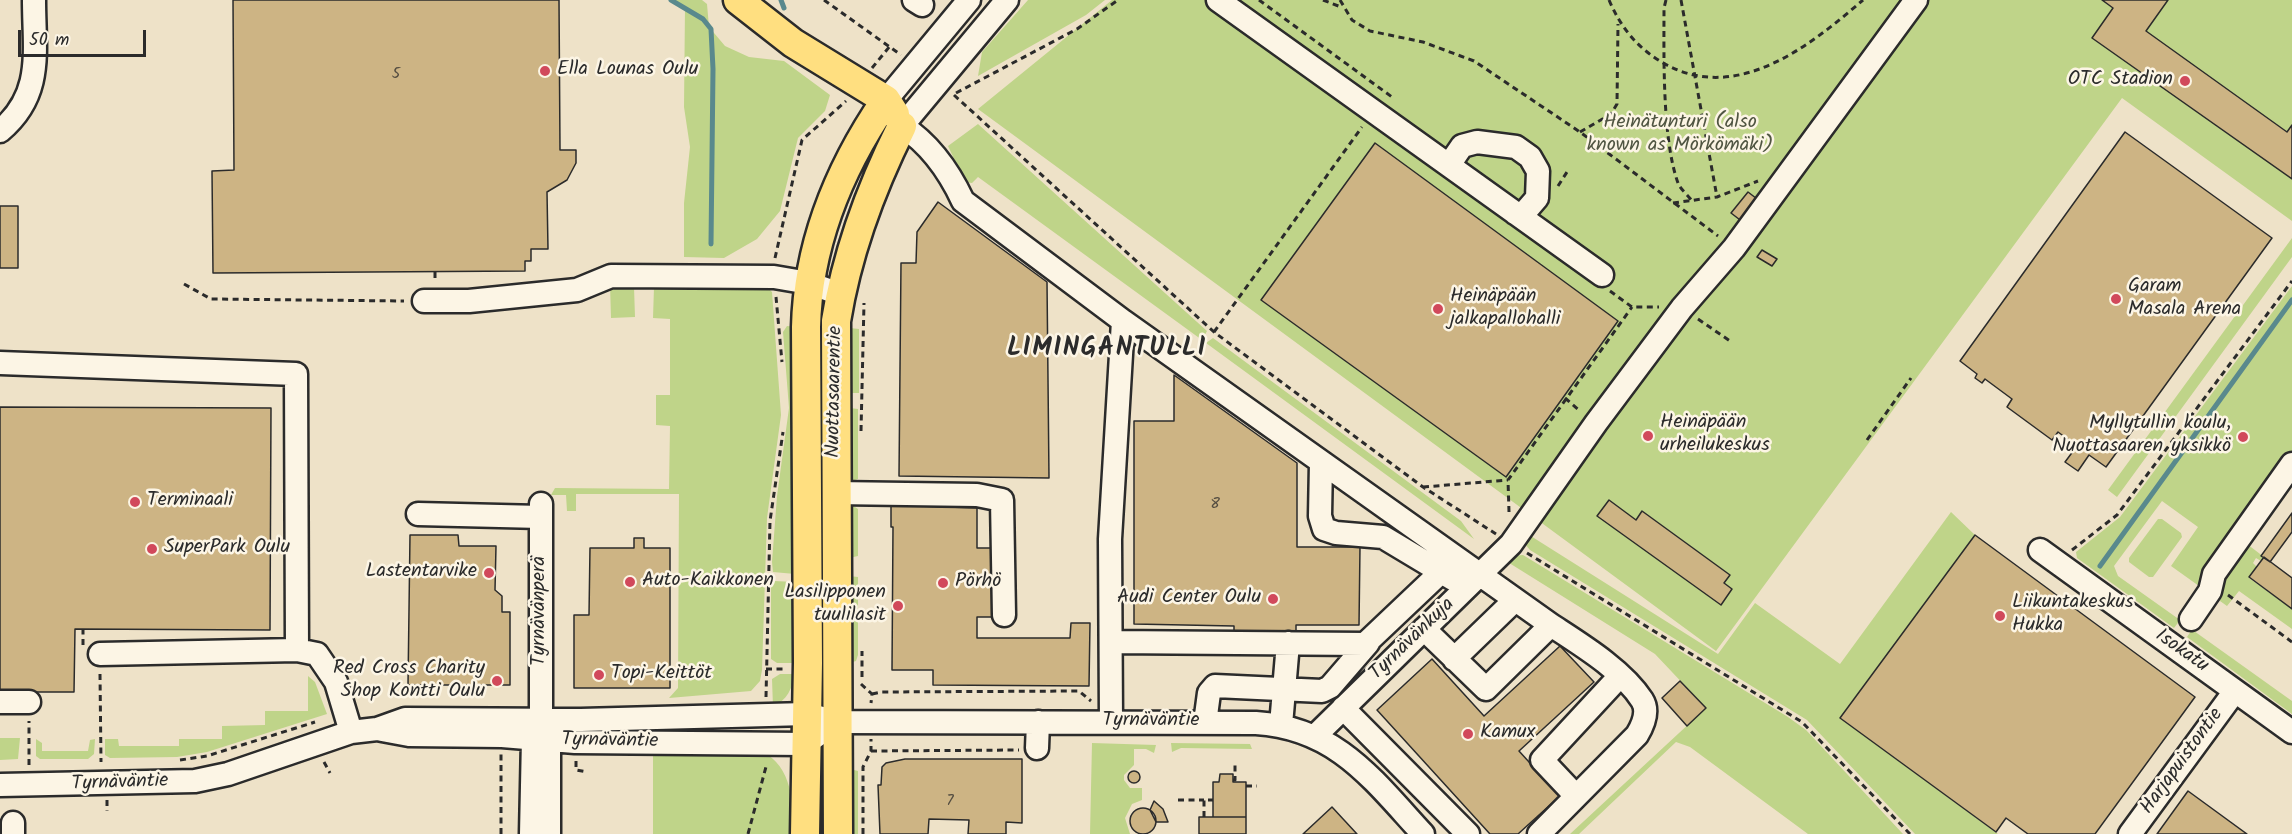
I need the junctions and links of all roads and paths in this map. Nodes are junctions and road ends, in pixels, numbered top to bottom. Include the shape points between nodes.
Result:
1 (34, 0) edge
2 (738, 0) edge
3 (824, 0) edge
4 (969, 0) edge
5 (1007, 0) edge
6 (1118, 0) edge
7 (1218, 0) edge
8 (1259, 0) edge
9 (1323, 0) edge
10 (1340, 0) edge
11 (1609, 0) edge
12 (1666, 0) edge
13 (1681, 0) edge
14 (1863, 0) edge
15 (1916, 0) edge
16 (1342, 7) junction
17 (1618, 22) junction
18 (890, 46) junction
19 (905, 58) dead end
20 (1665, 63) junction
21 (1695, 75) junction
22 (866, 76) dead end
23 (953, 95) junction
24 (946, 103) dead end
25 (841, 107) dead end
26 (880, 108) junction
27 (1379, 116) junction
28 (902, 126) junction
29 (0, 130) edge
30 (1580, 132) junction
31 (1449, 165) junction
32 (1761, 180) dead end
33 (1717, 196) junction
34 (1692, 201) junction
35 (1673, 203) junction
36 (1515, 213) junction
37 (1734, 248) junction
38 (435, 272) dead end
39 (1602, 275) dead end
40 (774, 277) junction
41 (2292, 281) edge
42 (809, 283) junction
43 (184, 284) dead end
44 (430, 291) junction
45 (852, 297) junction
46 (1632, 307) dead end
47 (1123, 321) junction
48 (1214, 332) junction
49 (0, 363) edge
50 (783, 369) dead end
51 (1911, 378) dead end
52 (784, 422) dead end
53 (861, 436) dead end
54 (1867, 440) dead end
55 (1321, 463) junction
56 (2292, 464) edge
57 (1508, 480) junction
58 (1423, 487) junction
59 (835, 493) junction
60 (418, 514) dead end
61 (1511, 544) junction
62 (2040, 550) dead end
63 (2069, 554) dead end
64 (1442, 572) junction
65 (1473, 581) junction
66 (2212, 584) junction
67 (1515, 600) junction
68 (1004, 615) dead end
69 (2191, 619) dead end
70 (1551, 625) junction
71 (1424, 629) junction
72 (1111, 642) junction
73 (2292, 642) edge
74 (1288, 643) junction
75 (1368, 643) junction
76 (862, 645) dead end
77 (297, 650) junction
78 (100, 654) joint
79 (1454, 658) junction
80 (1619, 677) junction
81 (1284, 688) junction
82 (2235, 691) junction
83 (0, 702) edge
84 (29, 702) dead end
85 (1343, 708) junction
86 (806, 714) junction
87 (768, 717) junction
88 (838, 722) junction
89 (871, 722) junction
90 (1038, 722) junction
91 (1112, 722) junction
92 (1205, 723) junction
93 (1281, 725) junction
94 (377, 729) junction
95 (351, 732) junction
96 (541, 732) junction
97 (2292, 732) edge
98 (502, 736) junction
99 (1315, 736) junction
100 (768, 743) junction
101 (805, 744) junction
102 (1037, 748) joint
103 (871, 751) junction
104 (101, 762) dead end
105 (1235, 764) dead end
106 (1233, 780) dead end
107 (0, 785) edge
108 (1246, 786) dead end
109 (1257, 786) dead end
110 (1576, 796) junction
111 (1178, 800) dead end
112 (1204, 800) junction
113 (1213, 800) dead end
114 (1204, 817) dead end
115 (501, 834) edge
116 (531, 834) edge
117 (549, 834) edge
118 (748, 834) edge
119 (805, 834) edge
120 (838, 834) edge
121 (863, 834) edge
122 (1424, 834) edge
123 (1468, 834) edge
124 (1539, 834) edge
125 (1910, 834) edge
126 (2130, 834) edge

1 - 29 street via 34,70 29,95
2 - 26 main road
3 - 18 path
4 - 26 street, Nuottasaarentie
5 - 28 street, Nuottasaarentie
6 - 23 path via 1077,29
7 - 27 street
8 - 27 path via 1392,97
9 - 16 path
10 - 16 path
11 - 17 path
12 - 20 path
13 - 21 path
14 - 21 path via 1839,21 1770,65 1729,78
15 - 37 street, Tyrnävänkuja
16 - 30 path via 1352,20 1370,31 1423,42 1473,61
17 - 20 path via 1638,45
17 - 30 path via 1617,104 1611,114
18 - 19 path
18 - 22 path
20 - 21 path
20 - 34 path via 1671,152 1678,185
21 - 33 path
23 - 24 path
23 - 48 path
25 - 40 path via 802,140
26 - 28 main road
26 - 42 main road, Nuottasaarentie via 845,167 816,246
27 - 31 street
27 - 48 path via 1373,125 1367,121
28 - 45 main road, Nuottasaarentie via 861,216
28 - 47 street via 920,138 951,173 963,201
30 - 35 path
31 - 36 street
31 - 36 street via 1462,146 1477,142 1516,147 1530,157 1538,171 1537,198 1524,213
32 - 33 path
33 - 34 path
34 - 35 path
35 - 37 path
36 - 39 street
37 - 61 street, Tyrnävänkuja via 1682,308
38 - 44 path
40 - 42 street
40 - 44 street via 611,276 577,290 470,301
40 - 50 path
41 - 63 path via 2117,515
42 - 45 street
42 - 86 main road, Nuottasaarentie
43 - 44 path via 211,299
45 - 53 path
45 - 59 main road, Nuottasaarentie via 836,328
46 - 57 path
47 - 55 street
47 - 72 street via 1111,496
48 - 58 path
49 - 77 street via 296,374
51 - 54 path
52 - 87 path via 770,521
55 - 64 street via 1320,516 1324,529 1383,537
55 - 65 street
56 - 66 street via 2214,574
57 - 58 path
57 - 61 path
58 - 61 path
59 - 68 street via 977,495 1002,500
59 - 88 main road, Nuottasaarentie
60 - 96 street, Tyrnävänperä via 541,511
61 - 65 street, Tyrnävänkuja
61 - 125 path via 1802,723
62 - 82 street, Isokatu
64 - 65 street
64 - 75 street
65 - 67 street
65 - 71 street, Tyrnävänkuja
66 - 69 street
66 - 73 path
67 - 70 street
67 - 79 street
70 - 79 street via 1486,689
70 - 80 street via 1601,658
71 - 79 street
71 - 85 street, Tyrnävänkuja
72 - 74 street
72 - 91 street
74 - 75 street
74 - 81 street
75 - 81 street via 1326,689
76 - 89 path via 861,685 872,694
77 - 78 street
77 - 95 street via 317,654 336,682
78 - 104 path
80 - 110 street via 1643,701 1645,723
80 - 110 street via 1542,760
81 - 92 street via 1215,686 1209,693
81 - 93 street
82 - 97 street, Isokatu
82 - 126 street, Harjapuistontie
83 - 84 street
85 - 99 street, Tyrnävänkuja
85 - 123 street
86 - 87 street, Tyrnäväntie
86 - 88 street, Tyrnäväntie
86 - 101 main road, Nuottasaarentie
87 - 96 street, Tyrnäväntie
88 - 89 street, Tyrnäväntie
88 - 101 street
88 - 120 main road, Nuottasaarentie
89 - 90 street, Tyrnäväntie
89 - 103 path
90 - 91 street, Tyrnäväntie
90 - 102 street
91 - 92 street, Tyrnäväntie
92 - 93 street, Tyrnäväntie
93 - 99 street, Tyrnäväntie
94 - 95 street, Tyrnäväntie
94 - 96 street, Tyrnäväntie via 405,719
94 - 98 street, Tyrnäväntie via 409,735
95 - 107 street, Tyrnäväntie via 195,782
96 - 98 street, Tyrnäväntie
96 - 100 street, Tyrnäväntie
96 - 116 street
96 - 117 street
98 - 115 path
99 - 122 street, Tyrnäväntie via 1352,759
100 - 101 street, Tyrnäväntie
100 - 118 path via 766,773
101 - 119 main road, Nuottasaarentie
102 - 103 path
103 - 121 path via 863,767
105 - 106 path
108 - 109 path
110 - 124 street
111 - 112 path
112 - 113 path
112 - 114 path

